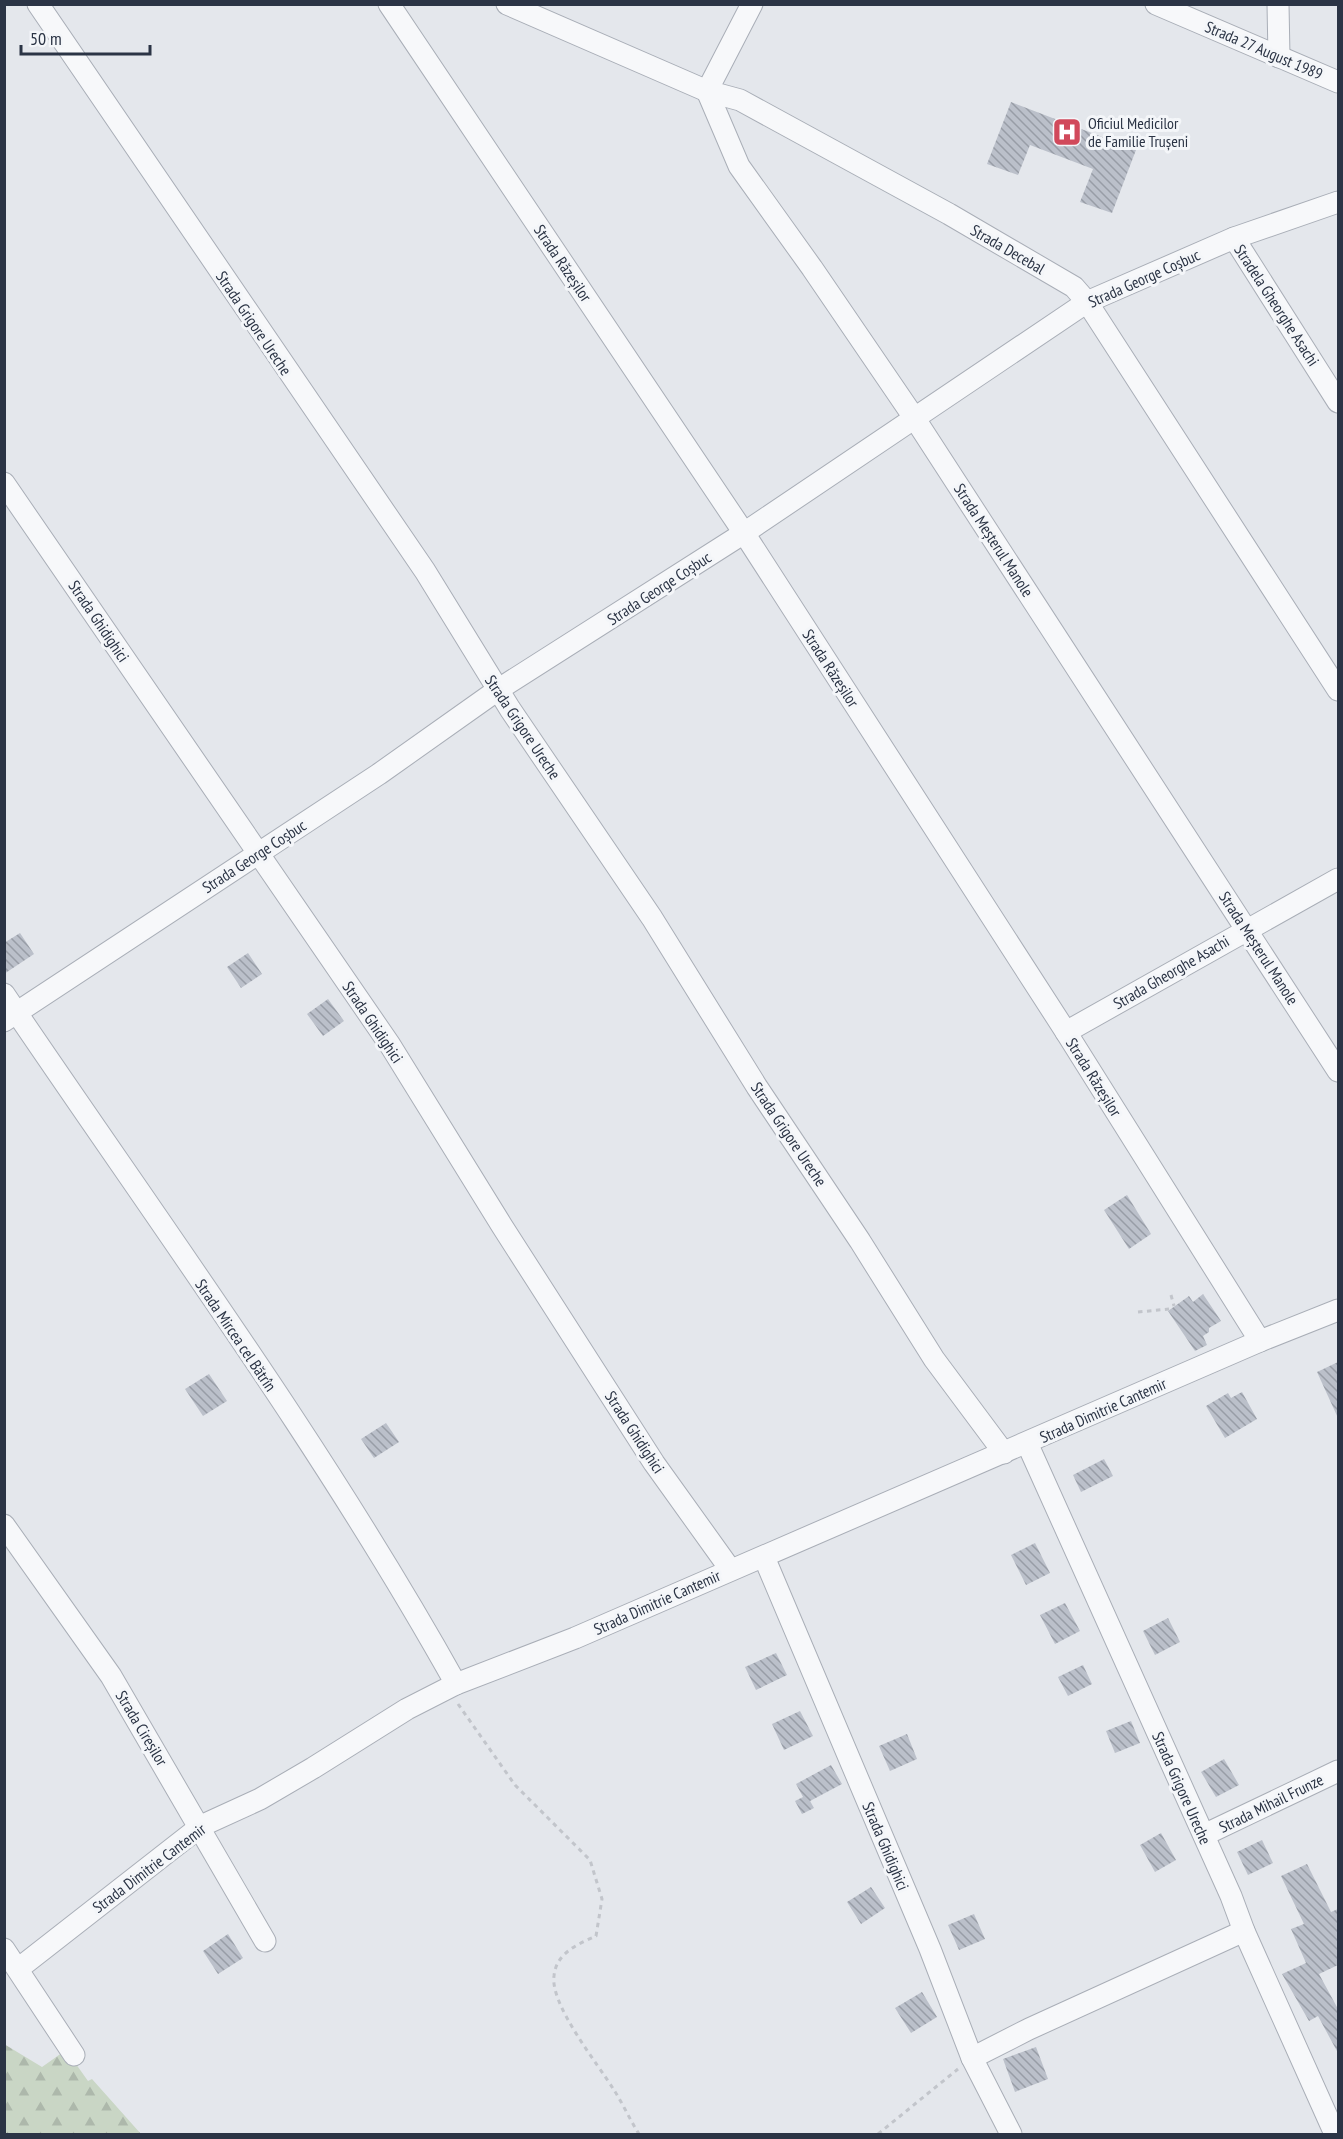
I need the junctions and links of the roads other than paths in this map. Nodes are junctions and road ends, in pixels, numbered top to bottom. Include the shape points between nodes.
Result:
1 (38, 4) edge
2 (389, 4) edge
3 (507, 4) edge
4 (752, 4) edge
5 (1278, 4) edge
6 (1172, 7) edge
7 (1279, 57) junction
8 (1338, 82) edge
9 (707, 91) junction
10 (1338, 202) edge
11 (1234, 238) junction
12 (1087, 302) junction
13 (1338, 402) edge
14 (915, 419) junction
15 (4, 483) edge
16 (744, 533) junction
17 (500, 689) junction
18 (1338, 690) edge
19 (258, 853) junction
20 (1338, 879) edge
21 (1248, 929) junction
22 (4, 994) edge
23 (11, 1017) edge
24 (1066, 1032) junction
25 (1338, 1071) edge
26 (1337, 1314) edge
27 (1260, 1341) junction
28 (1027, 1443) junction
29 (1004, 1453) junction
30 (4, 1525) edge
31 (764, 1557) junction
32 (730, 1569) junction
33 (456, 1684) junction
34 (1338, 1771) edge
35 (201, 1826) junction
36 (1203, 1835) junction
37 (1244, 1931) junction
38 (266, 1941) dead end
39 (4, 1949) edge
40 (18, 1969) junction
41 (74, 2055) dead end
42 (972, 2058) junction
43 (1011, 2134) edge
44 (1335, 2134) edge

1 - 17 street, Strada Grigore Ureche via 425,572
2 - 16 street, Strada Răzeșilor
3 - 9 street, Strada Decebal
4 - 9 street
5 - 7 street
6 - 7 street, Strada 27 August 1989
7 - 8 street, Strada 27 August 1989
9 - 12 street, Strada Decebal via 740,100 912,193 1074,287
9 - 14 street, Strada Meșterul Manole via 739,166
10 - 11 street, Strada George Coșbuc
11 - 12 street, Strada George Coșbuc
11 - 13 street, Stradela Gheorghe Asachi
12 - 14 street, Strada George Coșbuc
12 - 18 street, Strada Decebal
14 - 16 street, Strada George Coșbuc
14 - 21 street, Strada Meșterul Manole
15 - 19 street, Strada Ghidighici
16 - 17 street, Strada George Coșbuc
16 - 24 street, Strada Răzeșilor
17 - 19 street, Strada George Coșbuc
17 - 29 street, Strada Grigore Ureche via 934,1359
19 - 23 street, Strada George Coșbuc
19 - 32 street, Strada Ghidighici via 390,1044 642,1443
20 - 21 street, Strada Gheorghe Asachi
21 - 24 street, Strada Gheorghe Asachi
21 - 25 street, Strada Meșterul Manole
22 - 23 street, Strada Mircea cel Bătrîn
23 - 33 street, Strada Mircea cel Bătrîn via 330,1474 426,1628
24 - 27 street, Strada Răzeșilor
26 - 27 street, Strada Dimitrie Cantemir
27 - 28 street, Strada Dimitrie Cantemir
28 - 29 street, Strada Dimitrie Cantemir
28 - 36 street, Strada Grigore Ureche
29 - 31 street, Strada Dimitrie Cantemir
30 - 35 street, Strada Cireșilor via 100,1658
31 - 32 street, Strada Dimitrie Cantemir
31 - 42 street, Strada Ghidighici via 930,1949
32 - 33 street, Strada Dimitrie Cantemir via 575,1638
33 - 35 street, Strada Dimitrie Cantemir via 407,1708 260,1799
34 - 36 street, Strada Mihail Frunze
35 - 38 street, Strada Cireșilor
35 - 40 street, Strada Dimitrie Cantemir
36 - 37 street, Strada Grigore Ureche
37 - 42 street
37 - 44 street, Strada Grigore Ureche
39 - 40 street
40 - 41 street
42 - 43 street, Strada Ghidighici

